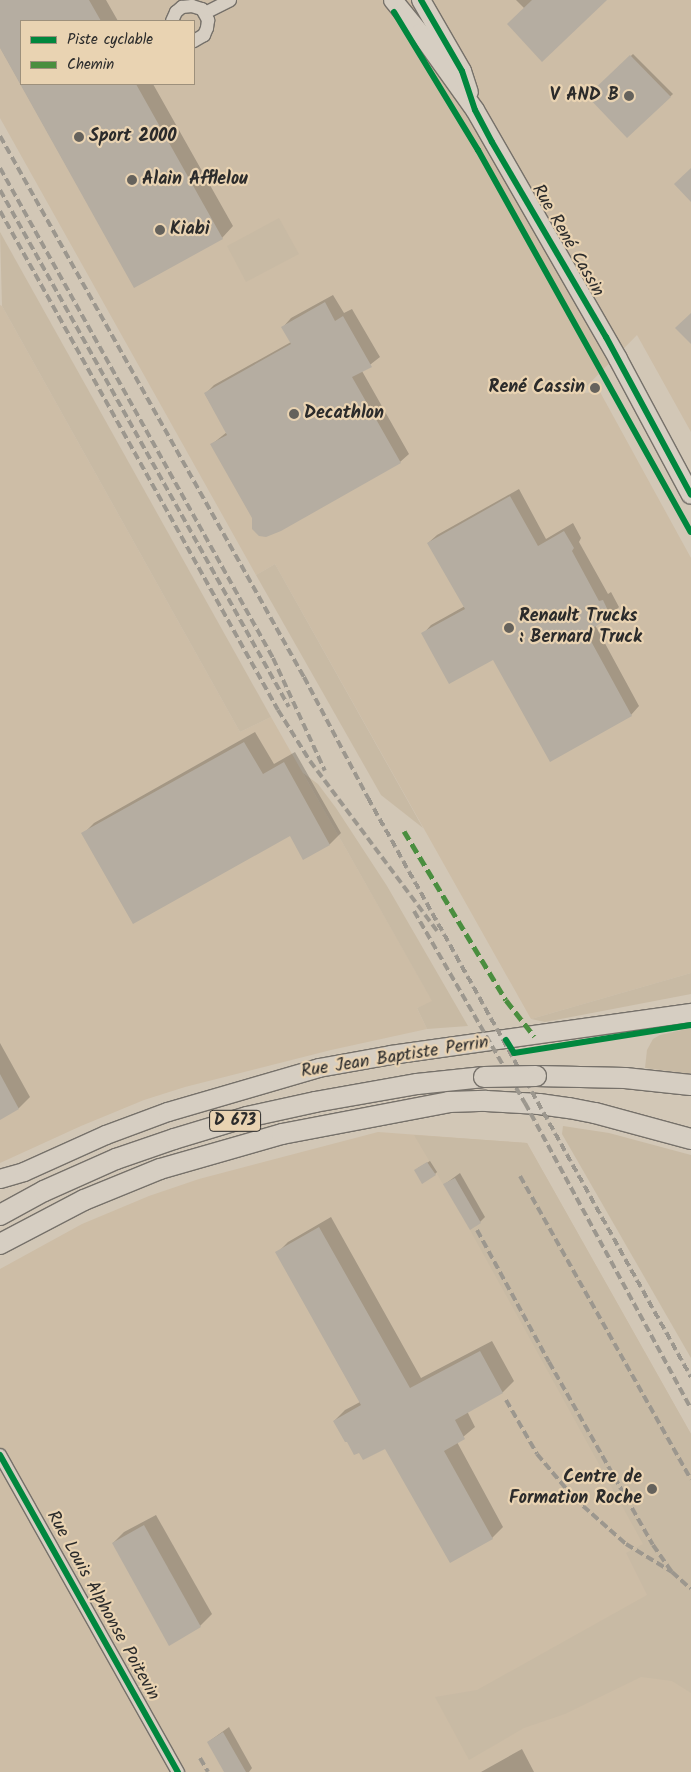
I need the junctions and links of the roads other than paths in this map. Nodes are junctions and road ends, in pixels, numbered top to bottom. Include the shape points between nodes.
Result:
1 (230, 0) edge
2 (393, 0) edge
3 (421, 0) edge
4 (205, 14) junction
5 (172, 20) edge
6 (195, 40) edge
7 (475, 110) junction
8 (691, 495) edge
9 (691, 1013) edge
10 (691, 1085) edge
11 (691, 1139) edge
12 (24, 1172) junction
13 (0, 1179) edge
14 (0, 1189) edge
15 (0, 1215) edge
16 (0, 1244) edge
17 (0, 1455) edge
18 (178, 1772) edge

1 - 4 street
2 - 7 main road, Rue René Cassin
3 - 7 main road, Rue René Cassin via 462,71
4 - 5 street via 197,7 187,6 176,12
4 - 6 street via 208,28
7 - 8 main road, Rue René Cassin via 618,359
9 - 12 main road, Rue Jean Baptiste Perrin via 319,1068 168,1112 106,1135
10 - 15 main road, D 673, bridge via 626,1078 484,1077 333,1098 248,1117 174,1139 81,1174
11 - 16 main road via 569,1108 486,1101 449,1102 282,1134 169,1167 84,1200
12 - 13 main road, Rue Jean Baptiste Perrin
12 - 14 main road, Rue Jean Baptiste Perrin
17 - 18 street, Rue Louis Alphonse Poitevin

